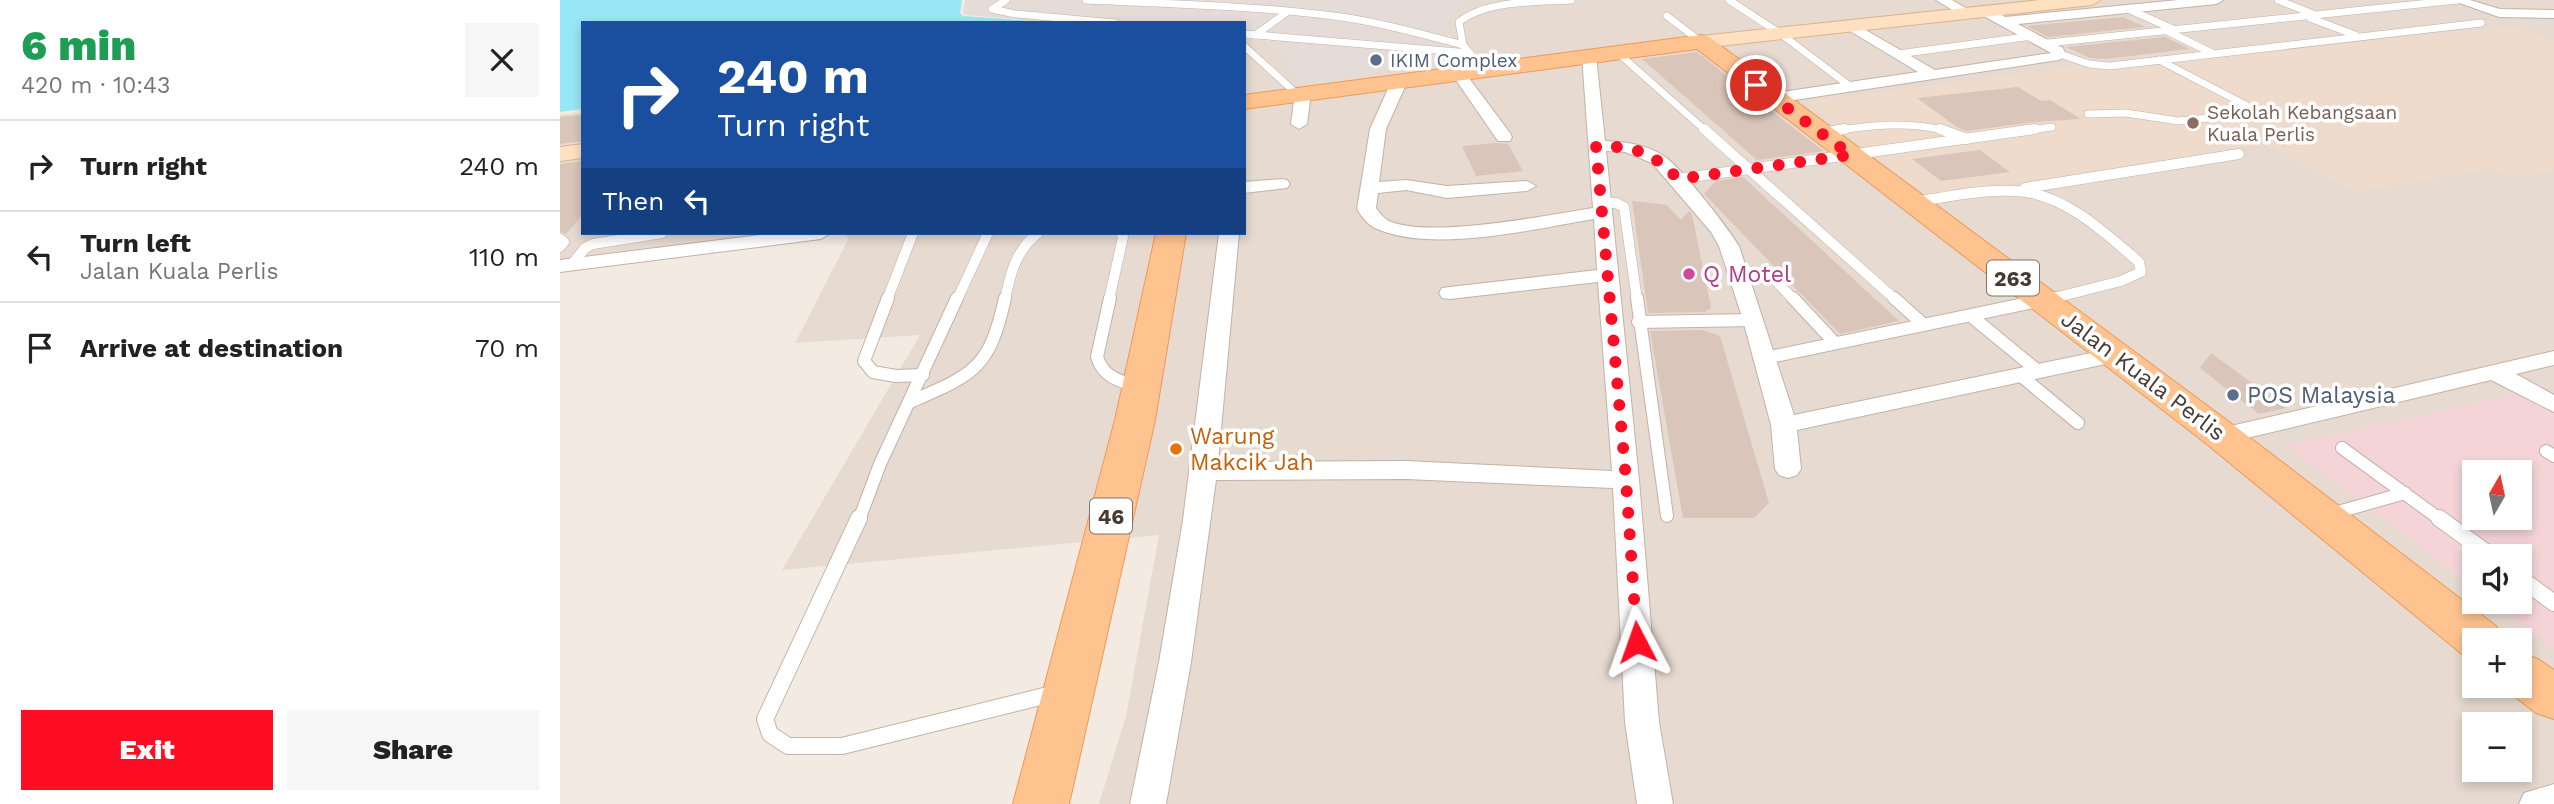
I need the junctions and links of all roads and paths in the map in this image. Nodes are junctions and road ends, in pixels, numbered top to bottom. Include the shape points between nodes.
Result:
1 (1006, 0) edge
2 (1086, 0) edge
3 (1572, 0) edge
4 (1729, 0) edge
5 (1942, 0) edge
6 (2092, 0) edge
7 (2217, 0) edge
8 (2278, 0) edge
9 (2458, 0) edge
10 (2128, 9) junction
11 (1286, 13) junction
12 (2554, 14) edge
13 (1985, 15) junction
14 (2316, 15) junction
15 (1667, 16) dead end
16 (2306, 16) junction
17 (1093, 21) edge
18 (2481, 23) dead end
19 (1850, 25) junction
20 (2175, 30) junction
21 (2166, 31) junction
22 (1246, 34) edge
23 (1781, 34) junction
24 (1255, 35) junction
25 (2033, 36) junction
26 (2359, 37) junction
27 (1702, 42) junction
28 (1463, 45) junction
29 (1246, 48) edge
30 (2054, 49) junction
31 (1618, 53) junction
32 (2212, 53) junction
33 (1898, 54) junction
34 (1589, 56) junction
35 (2159, 60) junction
36 (1476, 62) junction
37 (1458, 73) junction
38 (1935, 76) junction
39 (1400, 80) junction
40 (1851, 87) junction
41 (1293, 95) junction
42 (1774, 99) junction
43 (1246, 104) edge
44 (2088, 114) dead end
45 (1299, 124) dead end
46 (2052, 127) dead end
47 (1821, 133) junction
48 (1504, 137) dead end
49 (1968, 139) junction
50 (1596, 146) junction
51 (581, 151) edge
52 (560, 154) edge
53 (2239, 154) dead end
54 (1851, 155) junction
55 (1748, 169) junction
56 (1678, 179) junction
57 (1282, 184) dead end
58 (1527, 187) dead end
59 (1246, 188) edge
60 (1368, 188) junction
61 (2004, 192) junction
62 (1913, 202) junction
63 (1602, 207) junction
64 (649, 235) edge
65 (805, 235) edge
66 (912, 235) edge
67 (987, 235) edge
68 (1036, 235) edge
69 (1122, 235) edge
70 (1171, 235) edge
71 (1229, 235) edge
72 (560, 239) edge
73 (560, 247) edge
74 (566, 265) edge
75 (1737, 268) junction
76 (1608, 275) junction
77 (1450, 293) dead end
78 (2043, 301) junction
79 (1971, 316) junction
80 (1754, 320) junction
81 (1638, 322) junction
82 (1924, 325) junction
83 (1835, 344) junction
84 (2115, 355) junction
85 (1765, 358) junction
86 (2554, 358) edge
87 (2494, 372) junction
88 (2029, 373) junction
89 (923, 375) junction
90 (1141, 387) junction
91 (910, 402) junction
92 (2554, 405) edge
93 (2078, 423) dead end
94 (1784, 425) junction
95 (2222, 436) junction
96 (2342, 448) dead end
97 (1788, 469) dead end
98 (1205, 471) junction
99 (1626, 480) junction
100 (2405, 493) junction
101 (1667, 516) dead end
102 (2321, 517) junction
103 (2475, 544) edge
104 (2532, 587) edge
105 (2554, 603) edge
106 (2464, 628) edge
107 (2532, 682) edge
108 (1068, 690) junction
109 (2554, 698) edge
110 (2554, 800) edge
111 (1040, 802) edge
112 (1148, 804) edge
113 (1655, 804) edge
114 (2537, 804) edge

1 - 17 lane via 992,9
2 - 11 lane
3 - 28 lane via 1467,14 1459,22
4 - 23 lane
5 - 13 street
6 - 13 main road
7 - 10 street
8 - 14 lane
9 - 12 street via 2499,13
9 - 14 lane
10 - 13 street
10 - 20 lane
11 - 24 lane
11 - 28 lane via 1373,22
13 - 19 main road
13 - 25 street
14 - 16 lane
15 - 27 lane
16 - 20 lane
16 - 26 lane
18 - 26 lane
19 - 23 main road
19 - 33 street
20 - 21 lane
21 - 30 lane
21 - 32 lane
22 - 24 lane
23 - 27 main road
23 - 40 lane
24 - 36 lane
25 - 30 street
25 - 33 lane
26 - 32 lane
27 - 31 main road
27 - 42 main road, Jalan Kuala Perlis / 263
28 - 36 lane
29 - 41 lane
30 - 35 lane via 2102,66
30 - 38 street via 2054,58
31 - 34 main road
31 - 55 lane
32 - 35 lane
33 - 38 street
34 - 36 main road
34 - 50 street
35 - 44 lane via 2261,113 2178,121 2126,113
36 - 37 main road
37 - 39 main road
37 - 48 street
38 - 40 street
39 - 41 main road
39 - 60 street via 1378,129
40 - 42 street
41 - 43 main road
41 - 45 street
42 - 47 main road, Jalan Kuala Perlis / 263
46 - 49 lane
47 - 49 lane via 1915,122
47 - 54 main road, Jalan Kuala Perlis / 263
49 - 54 lane
50 - 56 street via 1628,147 1650,154
50 - 63 street
51 - 52 main road
53 - 61 lane
54 - 55 lane
54 - 62 main road, Jalan Kuala Perlis / 263
55 - 56 lane
55 - 82 lane
56 - 75 street via 1720,230
57 - 59 street
58 - 60 street via 1447,192 1406,185
60 - 63 street via 1368,218 1385,227 1415,232 1468,231
61 - 62 lane
61 - 78 lane via 2050,199 2142,266 2141,272 2121,281
62 - 78 main road, Jalan Kuala Perlis / 263
63 - 76 street
63 - 81 lane via 1616,203 1624,207
64 - 74 lane via 593,244
65 - 74 street
66 - 89 lane via 864,360 873,372
67 - 89 lane
68 - 91 lane via 1021,247 984,360 952,383
69 - 90 lane via 1097,357 1104,373
70 - 90 main road, 46
71 - 98 street
72 - 73 lane via 564,242
75 - 80 street
75 - 83 lane via 1773,278
76 - 77 street
76 - 99 street
78 - 79 lane
78 - 84 main road, Jalan Kuala Perlis / 263
79 - 82 lane
79 - 88 lane
80 - 81 lane
80 - 85 street
81 - 101 lane
82 - 83 lane
83 - 85 lane
84 - 88 street
84 - 95 main road, Jalan Kuala Perlis / 263
85 - 94 street
86 - 87 street
87 - 92 street
87 - 95 street
88 - 93 lane
88 - 94 street
89 - 91 lane
90 - 108 main road, 46
91 - 108 lane via 765,719 770,734 788,746 842,746
94 - 97 street
95 - 102 main road, Jalan Kuala Perlis / 263
96 - 100 lane
98 - 99 street via 1406,470
98 - 112 street
99 - 113 street via 1642,722
100 - 102 lane
100 - 103 lane
102 - 106 main road, Jalan Kuala Perlis / 263
104 - 105 lane
107 - 109 main road
108 - 111 main road, 46
110 - 114 street

